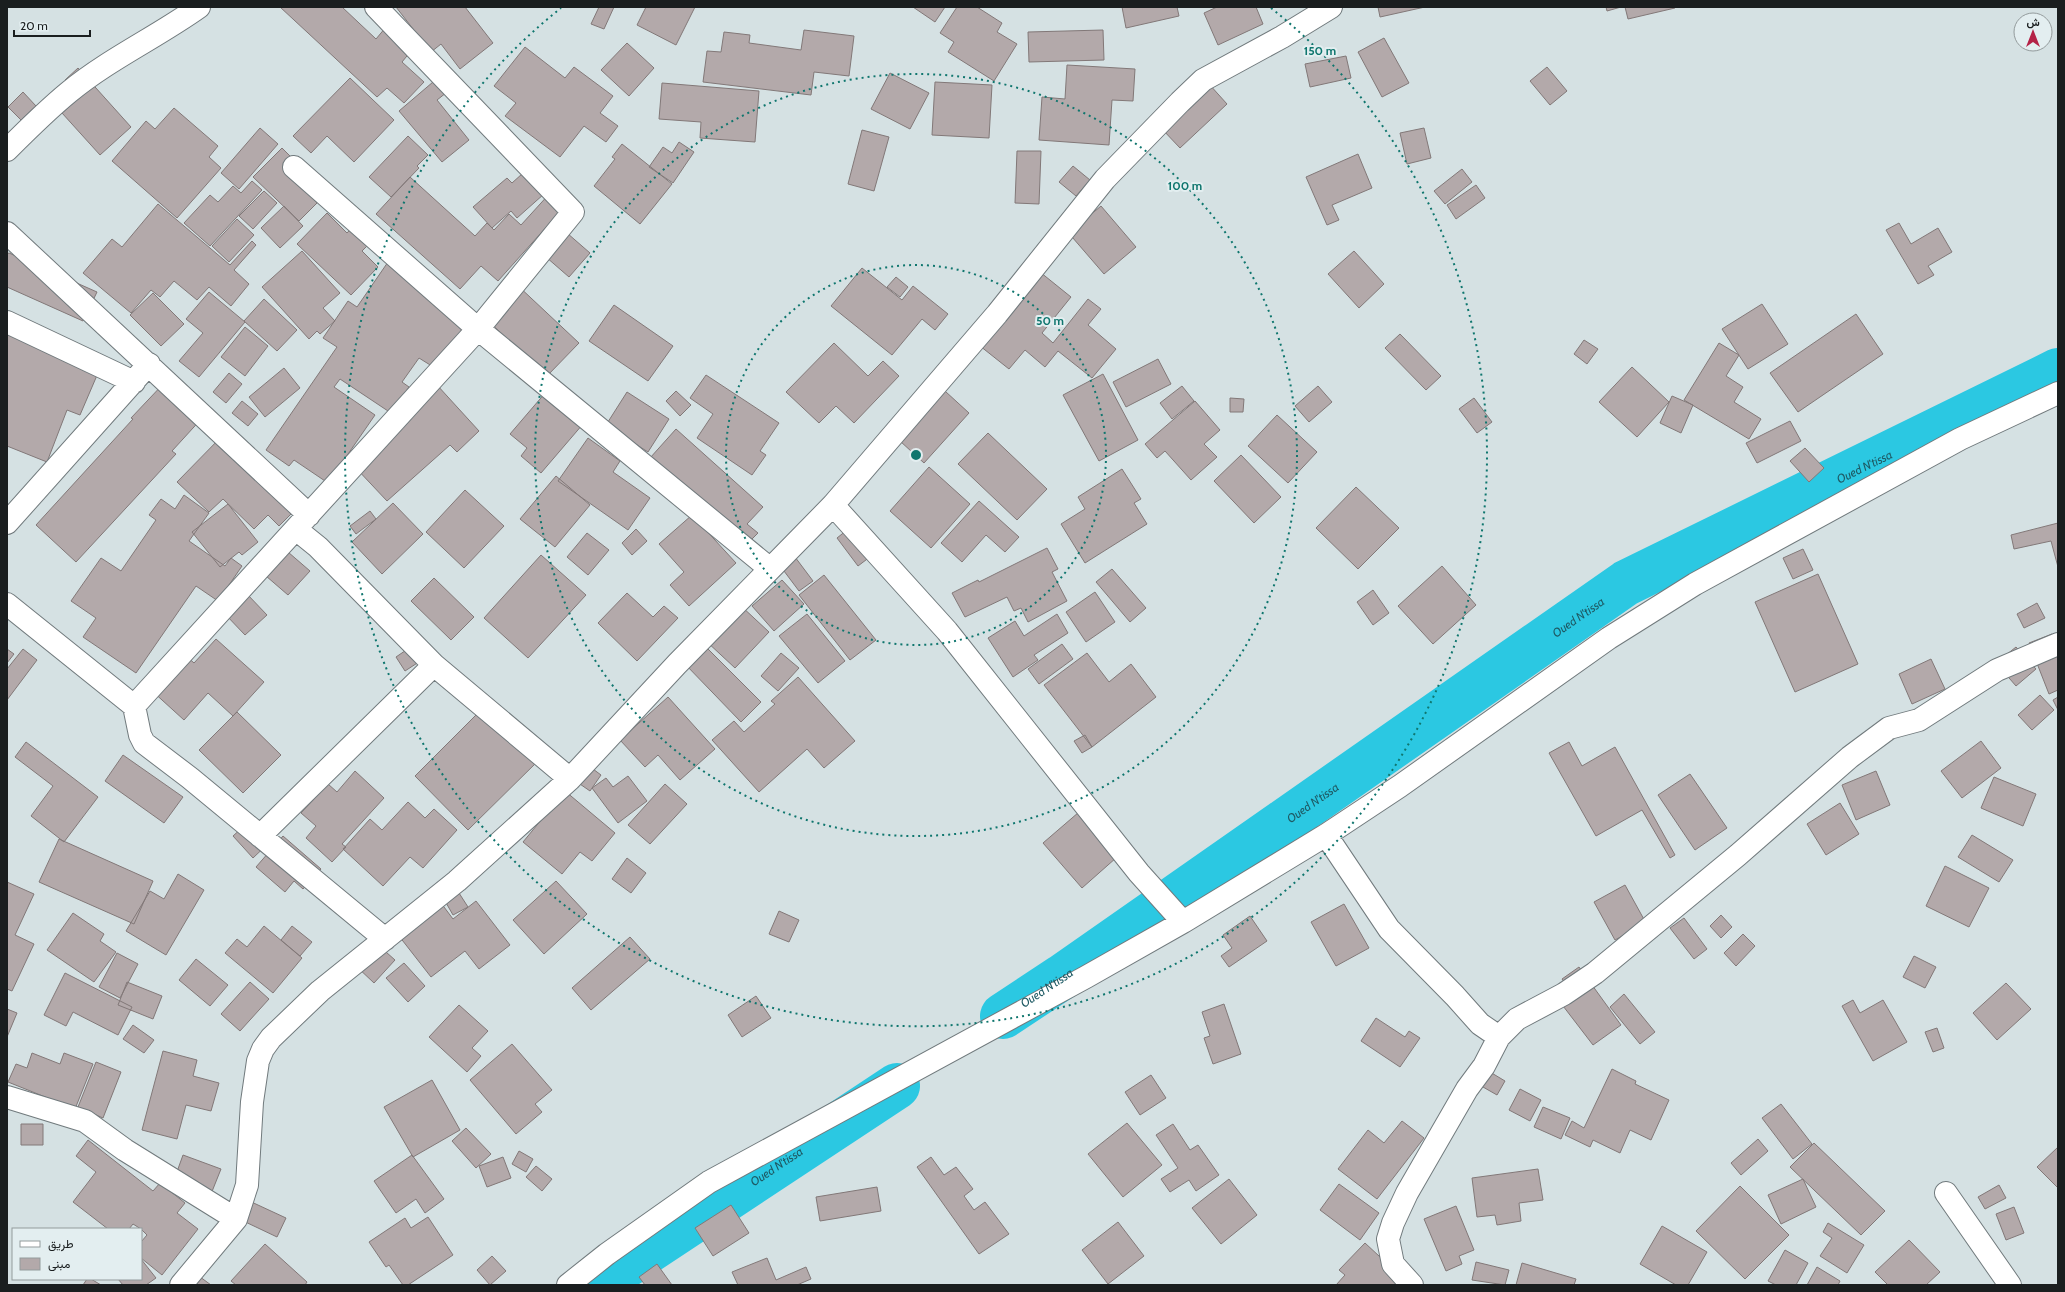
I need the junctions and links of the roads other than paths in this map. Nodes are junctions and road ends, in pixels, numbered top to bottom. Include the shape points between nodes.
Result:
1 (199, 7) edge
2 (376, 7) edge
3 (1331, 7) edge
4 (7, 150) edge
5 (294, 167) dead end
6 (7, 233) edge
7 (7, 322) edge
8 (478, 329) junction
9 (149, 364) junction
10 (134, 382) junction
11 (2058, 394) edge
12 (833, 505) junction
13 (7, 522) edge
14 (303, 522) junction
15 (769, 568) junction
16 (7, 604) edge
17 (2058, 644) edge
18 (434, 665) junction
19 (134, 706) junction
20 (570, 779) junction
21 (1326, 835) junction
22 (260, 836) junction
23 (1183, 922) junction
24 (385, 939) junction
25 (1499, 1037) junction
26 (7, 1097) edge
27 (1946, 1193) dead end
28 (236, 1219) junction
29 (181, 1285) edge
30 (568, 1285) edge
31 (1412, 1285) edge
32 (2010, 1285) edge

1 - 4 street via 70,91
2 - 8 street via 573,212
3 - 12 street via 1203,80 1180,102 1105,179 997,314
5 - 8 street
6 - 9 street
7 - 10 street
8 - 14 street
8 - 15 street
9 - 10 street
9 - 14 street
10 - 13 street
11 - 21 street via 1960,439 1695,584 1609,638 1400,786
12 - 15 street
12 - 23 street via 947,630 1139,873
14 - 18 street via 318,546
14 - 19 street
15 - 20 street
16 - 19 street
17 - 25 street via 1997,670 1919,720 1889,728 1877,736 1595,973 1564,994 1518,1019
18 - 20 street
18 - 22 street
19 - 22 street via 144,743
20 - 24 street via 457,881
21 - 23 street
21 - 25 street via 1389,929 1480,1024
22 - 24 street
23 - 30 street via 1086,978 709,1182 607,1254
24 - 28 street via 320,991 271,1038 263,1049 258,1061 252,1102 247,1185
25 - 31 street via 1407,1193 1393,1223 1388,1239 1393,1264
26 - 28 street via 85,1121 125,1150
27 - 32 street
28 - 29 street

